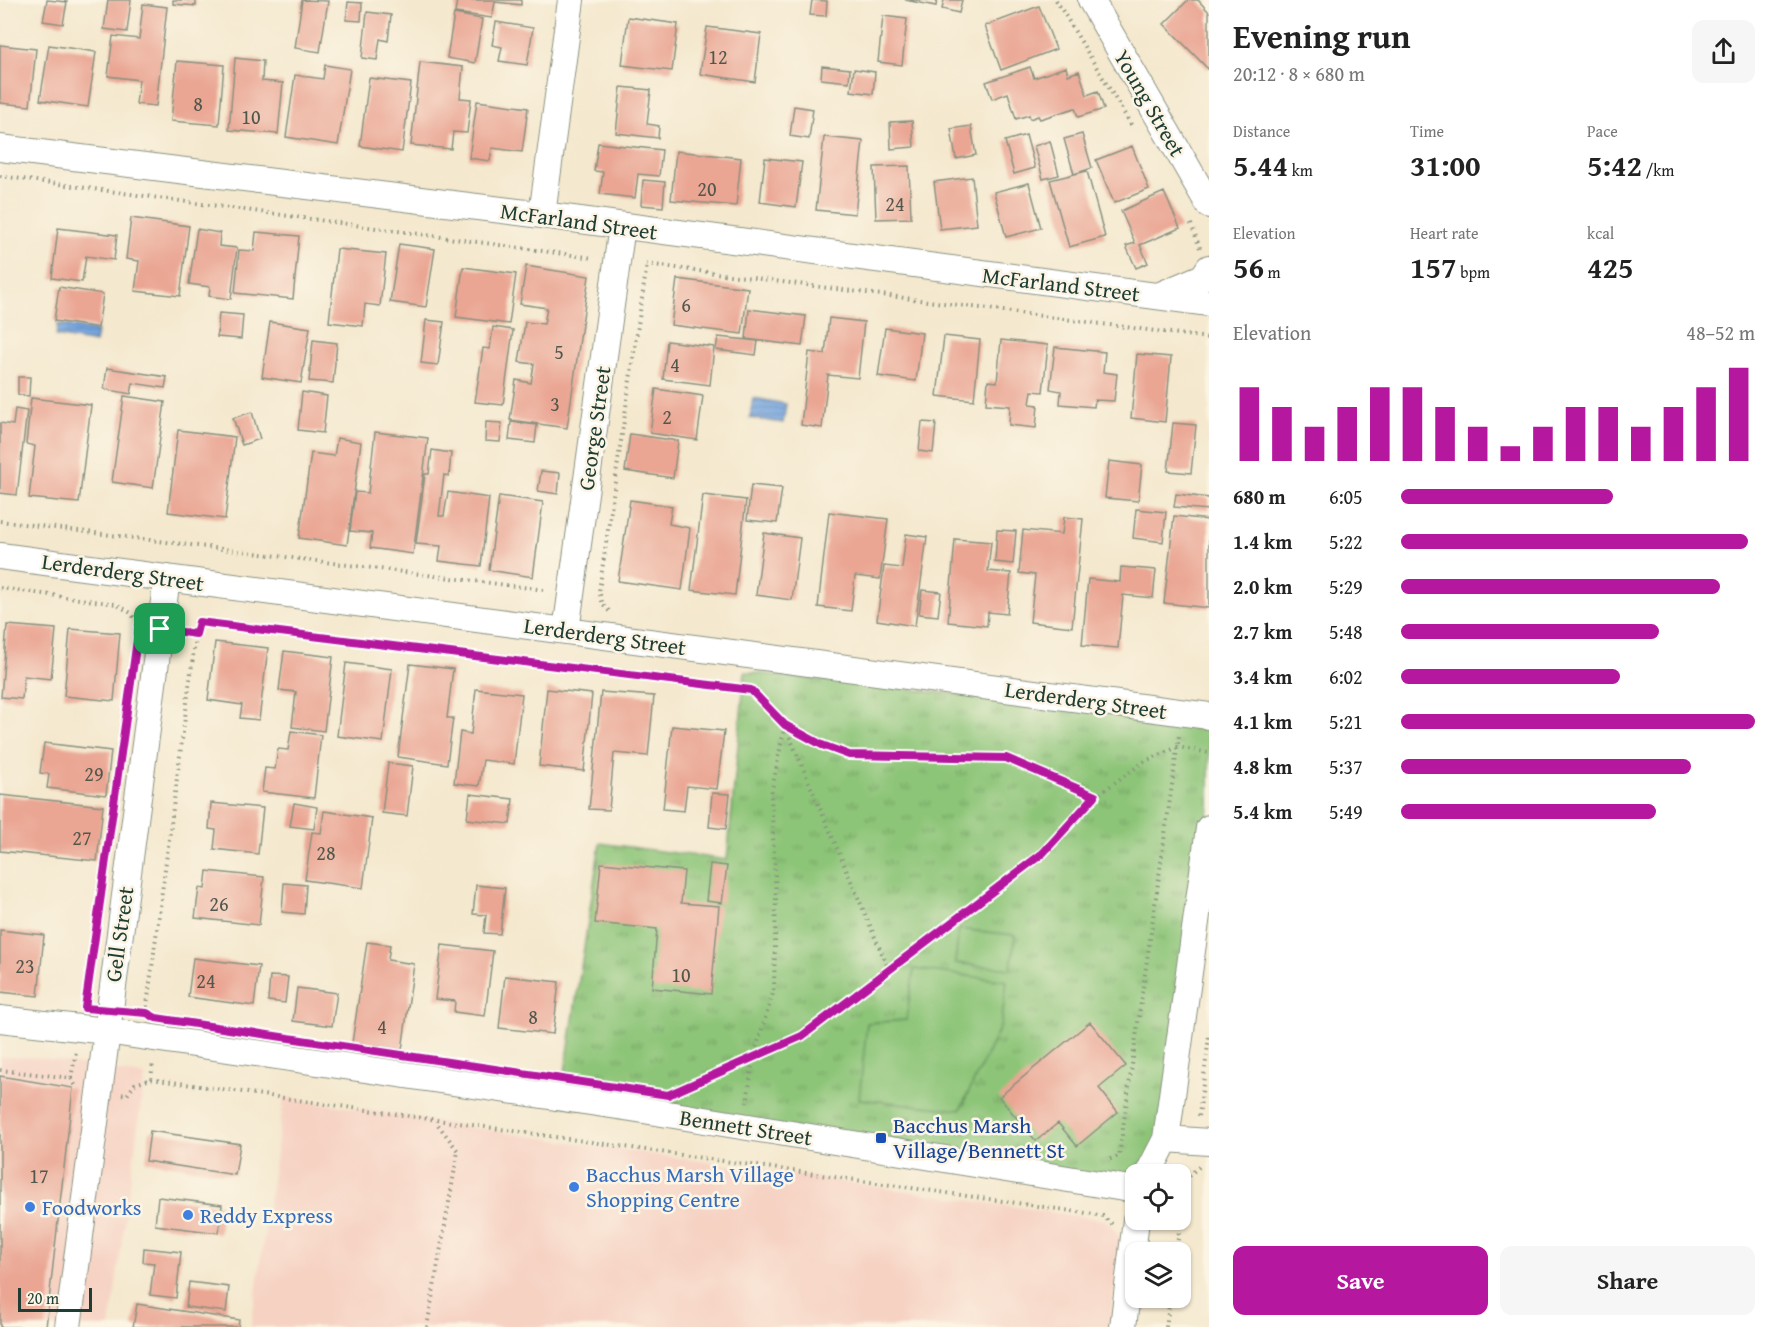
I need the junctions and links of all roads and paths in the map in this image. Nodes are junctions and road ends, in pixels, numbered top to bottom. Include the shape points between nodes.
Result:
1 (570, 0) edge
2 (1056, 0) edge
3 (1091, 0) edge
4 (1134, 130) dead end
5 (0, 148) edge
6 (0, 176) edge
7 (1209, 205) edge
8 (542, 215) junction
9 (1188, 219) dead end
10 (622, 226) junction
11 (1205, 260) edge
12 (593, 270) dead end
13 (1158, 296) junction
14 (1209, 303) edge
15 (1209, 338) edge
16 (0, 521) edge
17 (0, 556) edge
18 (166, 578) junction
19 (547, 580) dead end
20 (0, 588) edge
21 (613, 614) dead end
22 (160, 629) junction
23 (566, 631) junction
24 (196, 634) junction
25 (1183, 712) junction
26 (1209, 716) edge
27 (785, 725) junction
28 (1178, 747) junction
29 (1209, 753) edge
30 (1095, 796) junction
31 (1209, 828) edge
32 (889, 970) junction
33 (147, 1013) junction
34 (156, 1018) dead end
35 (0, 1019) edge
36 (108, 1020) junction
37 (1209, 1036) edge
38 (753, 1058) junction
39 (0, 1070) edge
40 (679, 1091) dead end
41 (98, 1093) junction
42 (746, 1107) dead end
43 (435, 1121) junction
44 (1166, 1139) junction
45 (1204, 1142) edge
46 (1106, 1161) dead end
47 (1153, 1164) edge
48 (1209, 1165) edge
49 (1195, 1168) junction
50 (1125, 1188) edge
51 (1125, 1226) edge
52 (1126, 1230) edge
53 (1177, 1242) edge
54 (1169, 1308) edge
55 (68, 1327) edge
56 (427, 1327) edge
57 (1123, 1327) edge
58 (1166, 1327) edge

1 - 8 street
2 - 4 path
3 - 7 street, Young Street
5 - 8 street, McFarland Street
6 - 12 path via 594,258
8 - 10 street, McFarland Street
9 - 11 path
10 - 13 street, McFarland Street
10 - 23 street, George Street
11 - 13 street, McFarland Street via 1203,277
13 - 14 street, McFarland Street
15 - 21 path via 647,264 599,591 603,605
16 - 19 path via 546,592
17 - 18 street, Lerderderg Street
18 - 22 street, Gell Street
18 - 23 street, Lerderderg Street
20 - 22 path via 116,604 131,613 139,626
22 - 24 path
22 - 36 street, Gell Street
23 - 25 street, Lerderderg Street
24 - 27 path via 199,622 751,690
24 - 33 path
25 - 26 street, Lerderderg Street
25 - 28 path
27 - 30 path via 849,755 1006,758
27 - 32 path
27 - 38 path via 771,794 776,897 774,990
28 - 29 path
28 - 30 path via 1145,761
28 - 46 path via 1119,1156
30 - 32 path via 1043,853
31 - 44 street
32 - 38 path via 802,1036
33 - 34 path
33 - 36 path
35 - 36 street, Bennett Street
36 - 41 street, Gell Street
36 - 50 street, Bennett Street
37 - 45 path
38 - 40 path
38 - 42 path
39 - 41 path via 72,1078 76,1088
41 - 43 path via 127,1095 135,1084 151,1079
41 - 55 street, Gell Street
43 - 51 path via 1093,1214 1103,1216 1115,1226
43 - 56 path via 458,1152
44 - 45 street
44 - 47 street
45 - 49 path
48 - 49 path
49 - 53 path via 1187,1177
52 - 57 street
54 - 58 path

